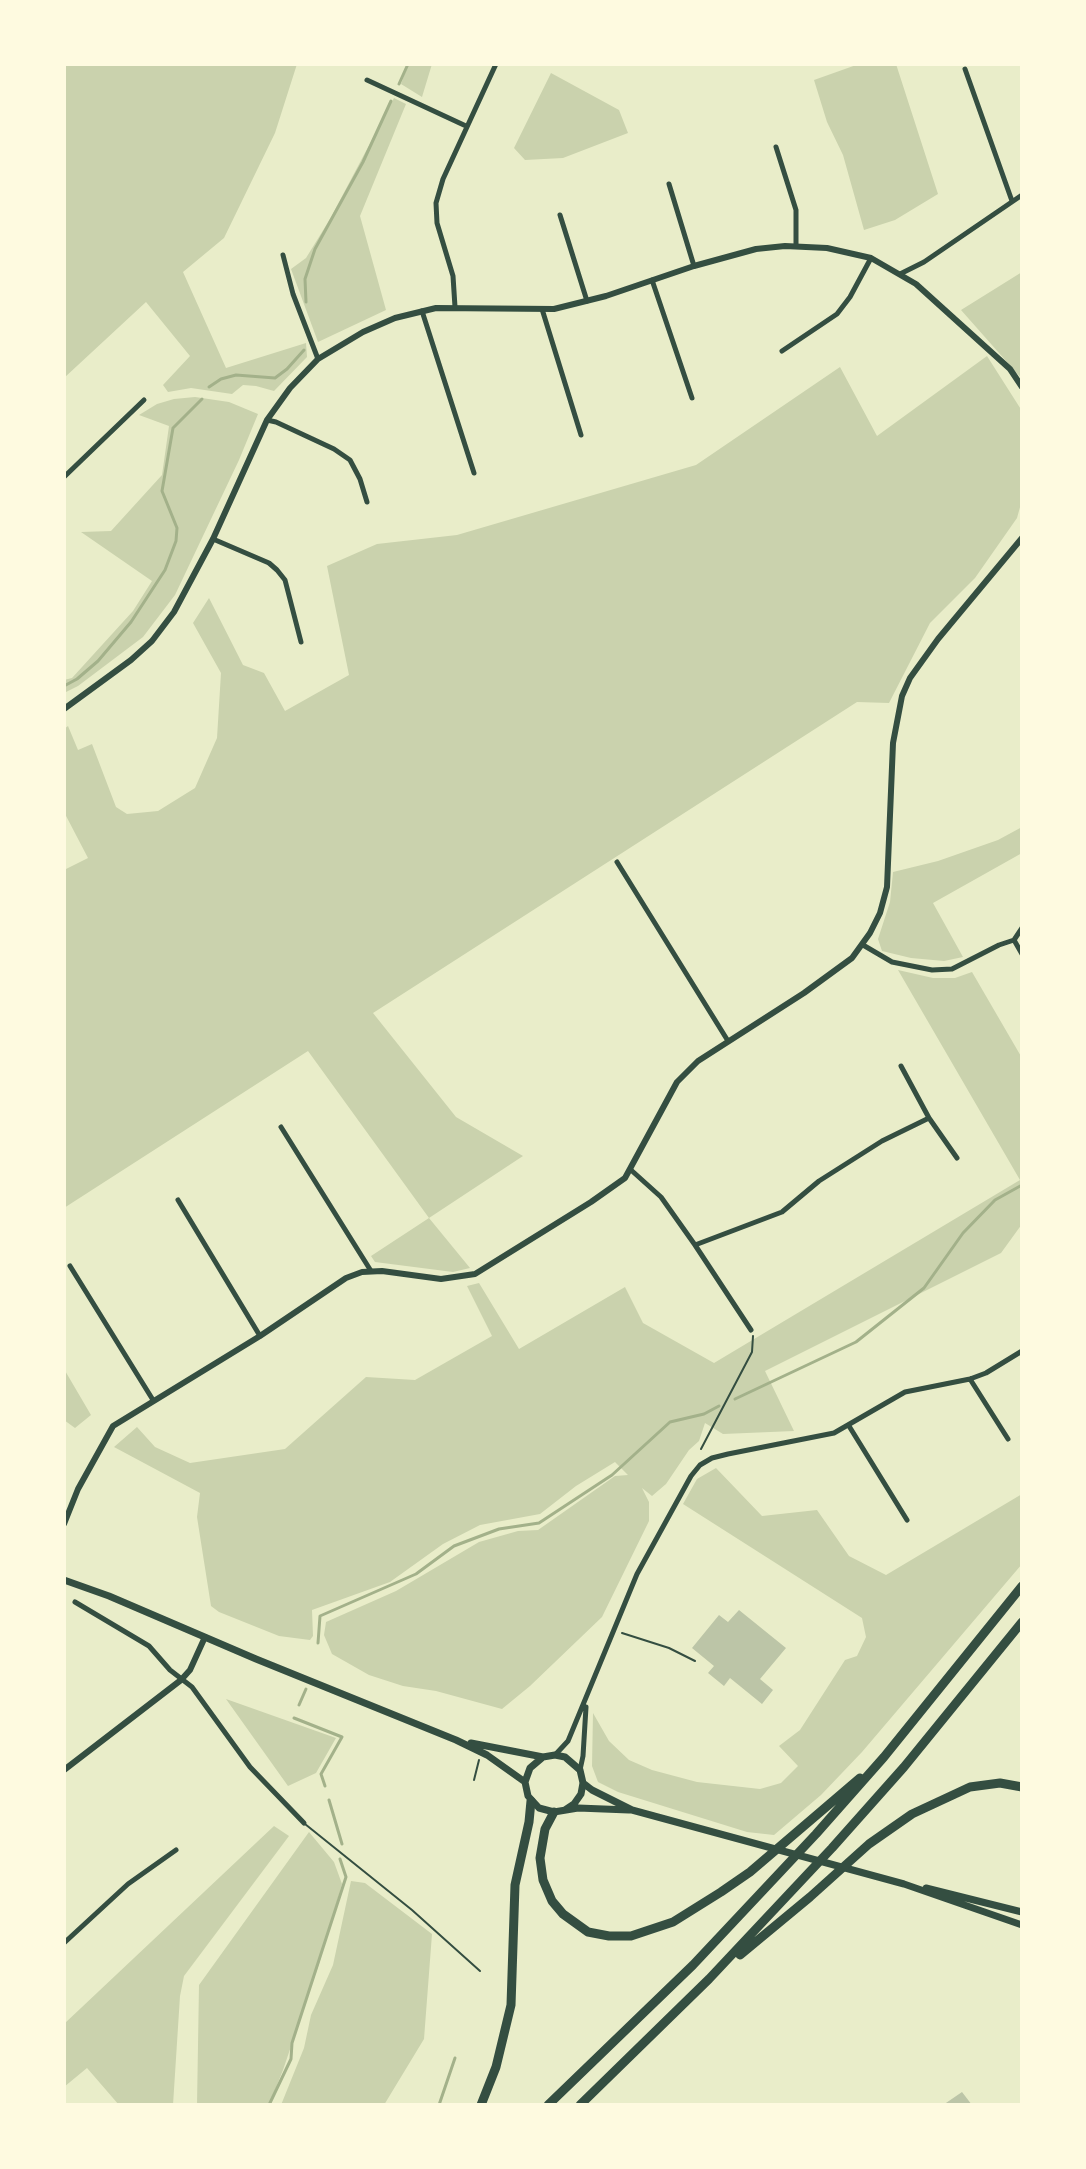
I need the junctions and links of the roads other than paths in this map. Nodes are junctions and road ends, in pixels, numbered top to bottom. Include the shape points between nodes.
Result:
1 (496, 64) edge
2 (965, 69) dead end
3 (367, 80) dead end
4 (466, 126) junction
5 (776, 147) dead end
6 (669, 184) dead end
7 (1022, 195) edge
8 (1012, 201) junction
9 (560, 215) dead end
10 (796, 246) junction
11 (283, 255) dead end
12 (871, 258) junction
13 (694, 266) junction
14 (900, 274) junction
15 (652, 280) junction
16 (587, 301) junction
17 (455, 307) junction
18 (542, 309) junction
19 (422, 311) junction
20 (782, 351) dead end
21 (318, 359) junction
22 (1022, 387) edge
23 (692, 398) dead end
24 (144, 400) dead end
25 (267, 420) junction
26 (581, 435) dead end
27 (474, 473) dead end
28 (64, 477) edge
29 (367, 502) dead end
30 (1022, 538) edge
31 (213, 539) junction
32 (1020, 547) edge
33 (301, 642) dead end
34 (64, 709) edge
35 (617, 862) dead end
36 (1022, 928) edge
37 (1014, 940) junction
38 (863, 945) junction
39 (1022, 954) edge
40 (728, 1041) junction
41 (901, 1066) dead end
42 (929, 1118) junction
43 (281, 1127) dead end
44 (957, 1158) dead end
45 (631, 1170) junction
46 (178, 1200) dead end
47 (695, 1245) junction
48 (70, 1266) dead end
49 (371, 1271) junction
50 (751, 1330) road end
51 (260, 1336) junction
52 (1022, 1351) edge
53 (970, 1379) junction
54 (153, 1400) junction
55 (849, 1426) junction
56 (1008, 1439) dead end
57 (907, 1520) dead end
58 (64, 1524) edge
59 (64, 1580) edge
60 (1022, 1586) edge
61 (75, 1602) dead end
62 (1022, 1622) edge
63 (205, 1637) junction
64 (181, 1680) junction
65 (586, 1702) junction
66 (456, 1740) junction
67 (555, 1755) junction
68 (543, 1757) junction
69 (884, 1757) junction
70 (64, 1770) edge
71 (580, 1770) junction
72 (525, 1782) junction
73 (583, 1783) junction
74 (1022, 1787) edge
75 (531, 1801) junction
76 (632, 1810) junction
77 (559, 1811) junction
78 (304, 1823) joint
79 (176, 1850) dead end
80 (904, 1884) junction
81 (1022, 1912) edge
82 (1022, 1925) edge
83 (64, 1943) edge
84 (480, 1971) dead end
85 (709, 1979) junction
86 (481, 2105) edge
87 (548, 2105) edge
88 (580, 2105) edge

1 - 4 street
2 - 8 street
3 - 4 street
4 - 17 street via 435,213 453,276
5 - 10 street via 796,210
6 - 13 street
7 - 8 street
8 - 14 street
9 - 16 street
10 - 12 street
10 - 13 street via 756,249
11 - 21 street
12 - 14 street
12 - 20 street via 837,314
13 - 15 street
14 - 22 street via 983,343
15 - 16 street
15 - 23 street
16 - 18 street
17 - 18 street
17 - 19 street
18 - 26 street
19 - 21 street via 363,332
19 - 27 street
21 - 25 street
24 - 28 street
25 - 29 street via 350,460
25 - 31 street
30 - 32 street
31 - 33 street via 277,570 285,580
31 - 34 street via 152,641
32 - 38 street via 938,639 902,696 893,743 887,887
35 - 40 street
36 - 37 street
37 - 38 street via 952,969 932,970 892,962
37 - 39 street
38 - 40 street via 845,965
40 - 45 street via 677,1082
41 - 42 street
42 - 44 street
42 - 47 street via 819,1181 782,1212
43 - 49 street
45 - 47 street via 661,1197
45 - 49 street via 601,1195 475,1274 441,1279
46 - 51 street
47 - 50 street
48 - 54 street
49 - 51 street via 346,1278
51 - 54 street
52 - 53 street
53 - 55 street via 905,1392
53 - 56 street
54 - 58 street via 113,1426
55 - 57 street
55 - 65 street via 700,1465 637,1574
59 - 63 main road
60 - 69 highway
61 - 64 street via 149,1646
62 - 85 highway via 904,1767
63 - 64 street
63 - 66 main road
64 - 70 street
64 - 78 street via 192,1687 250,1767
65 - 67 street via 568,1741
65 - 71 street
66 - 68 main road
66 - 72 main road
67 - 68 main road
67 - 71 main road
68 - 72 main road via 530,1768
69 - 77 highway via 742,1878 698,1908 639,1934 588,1932 557,1909 540,1865 545,1829
69 - 87 highway via 704,1953
71 - 73 main road
72 - 75 main road
73 - 76 main road
73 - 77 main road via 578,1799
74 - 85 highway via 970,1787 912,1814
75 - 77 main road
75 - 86 highway via 514,1899 511,2005
76 - 77 main road
76 - 80 main road
78 - 84 lane
79 - 83 street via 128,1884
80 - 81 main road
80 - 82 main road
85 - 88 highway

